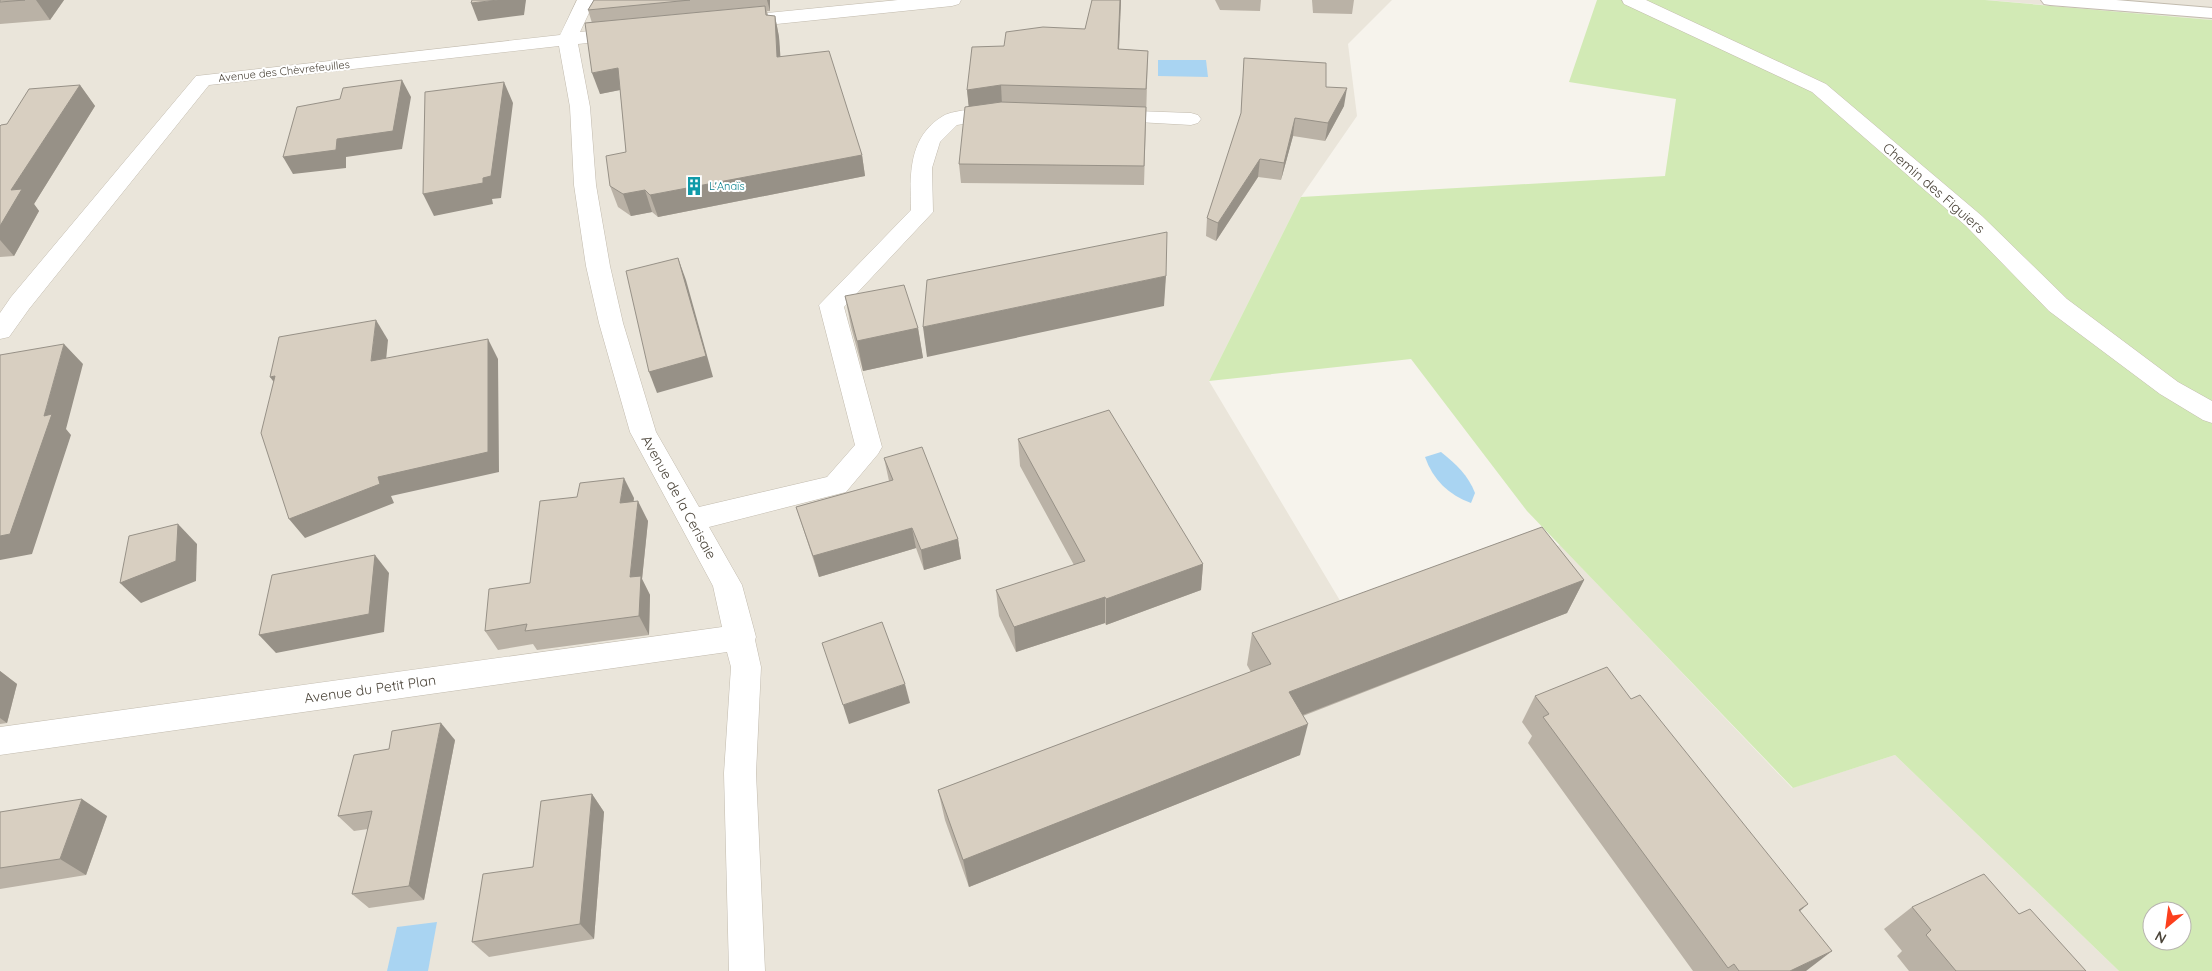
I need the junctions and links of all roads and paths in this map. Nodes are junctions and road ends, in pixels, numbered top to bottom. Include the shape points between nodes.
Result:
1 (586, 0) edge
2 (952, 0) edge
3 (1631, 0) edge
4 (2050, 0) edge
5 (2212, 13) edge
6 (725, 23) edge
7 (646, 31) edge
8 (566, 39) junction
9 (1022, 114) edge
10 (1092, 116) edge
11 (1192, 119) dead end
12 (10, 305) edge
13 (0, 331) edge
14 (2212, 413) edge
15 (692, 520) junction
16 (741, 637) junction
17 (0, 741) edge
18 (747, 971) edge

1 - 8 street
2 - 6 street
3 - 14 street, Chemin des Figuiers via 1819,88 1974,221 2058,305 2169,388
4 - 5 lane
7 - 8 street, Avenue des Chèvrefeuilles
8 - 12 street, Avenue des Chèvrefeuilles via 203,80
8 - 15 street, Avenue de la Cerisaie via 580,107 585,185 611,323 643,432
9 - 15 street via 1002,113 951,120 930,140 921,168 922,212 831,305 869,447 836,485
10 - 11 street
12 - 13 street, Avenue des Chèvrefeuilles
15 - 16 street, Avenue de la Cerisaie via 727,585
16 - 17 street, Avenue du Petit Plan
16 - 18 street, Avenue de la Cerisaie via 746,667 740,773

